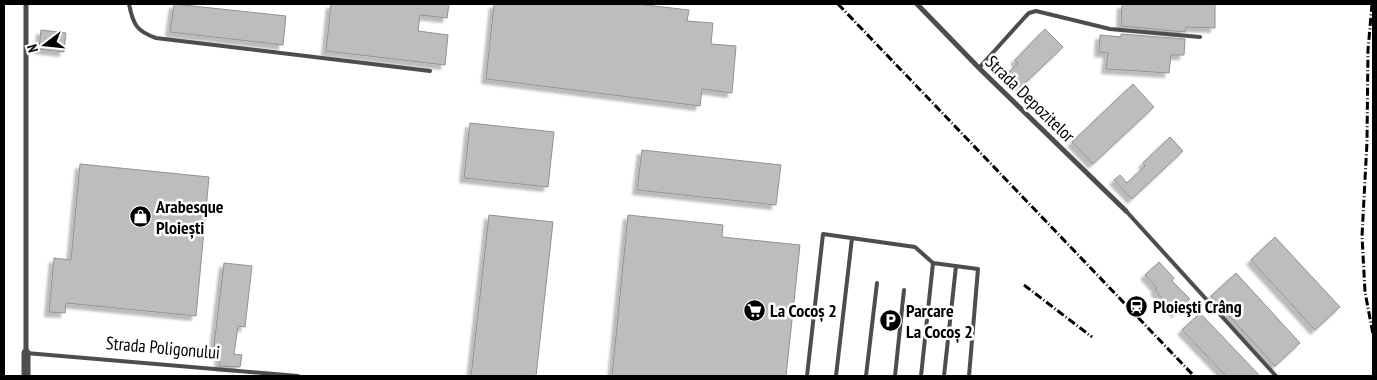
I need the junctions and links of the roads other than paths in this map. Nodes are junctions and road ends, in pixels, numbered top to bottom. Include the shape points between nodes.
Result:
1 (26, 4) edge
2 (129, 4) edge
3 (917, 4) edge
4 (1200, 37) dead end
5 (979, 68) junction
6 (430, 71) dead end
7 (1126, 212) joint
8 (852, 238) junction
9 (933, 263) junction
10 (956, 266) junction
11 (877, 283) dead end
12 (904, 290) dead end
13 (26, 353) junction
14 (26, 376) edge
15 (298, 376) edge
16 (807, 376) edge
17 (836, 376) edge
18 (866, 376) edge
19 (896, 376) edge
20 (921, 376) edge
21 (944, 376) edge
22 (968, 376) edge
23 (1276, 376) edge

1 - 13 street
2 - 6 lane via 134,23 143,33 156,38
3 - 5 street, Strada Depozitelor
4 - 5 lane via 1110,29 1036,11 1025,17
5 - 7 street, Strada Depozitelor
7 - 23 lane
8 - 9 lane via 915,247
8 - 16 lane via 823,234
8 - 17 lane
9 - 10 lane
9 - 20 lane
10 - 21 lane
10 - 22 lane via 978,269
11 - 18 lane
12 - 19 lane
13 - 14 street
13 - 15 lane, Strada Poligonului

